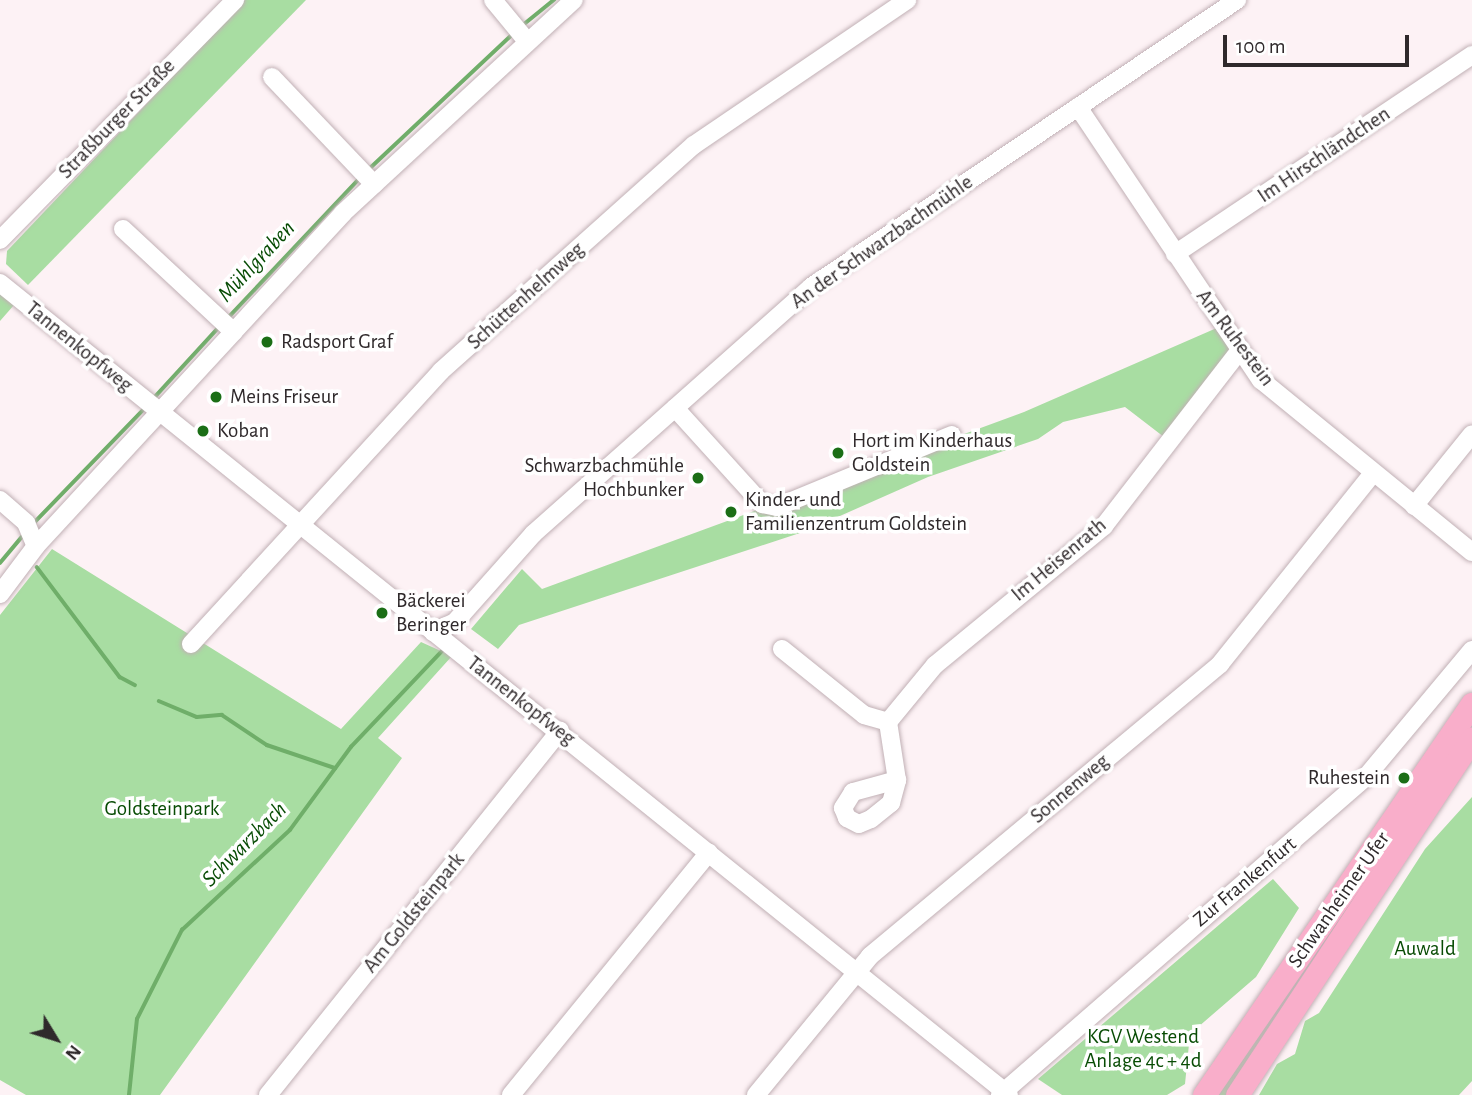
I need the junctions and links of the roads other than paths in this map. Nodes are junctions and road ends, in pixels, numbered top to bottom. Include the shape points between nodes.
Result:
1 (235, 0) edge
2 (493, 0) edge
3 (574, 0) edge
4 (907, 0) edge
5 (1237, 0) edge
6 (520, 33) junction
7 (1472, 55) edge
8 (272, 77) dead end
9 (1078, 107) junction
10 (368, 178) junction
11 (123, 229) dead end
12 (0, 240) edge
13 (1175, 254) junction
14 (0, 283) edge
15 (228, 326) junction
16 (1240, 350) junction
17 (675, 408) junction
18 (161, 412) junction
19 (952, 435) dead end
20 (1472, 435) edge
21 (1373, 473) junction
22 (0, 500) edge
23 (1414, 506) junction
24 (300, 525) junction
25 (36, 546) junction
26 (1472, 552) edge
27 (0, 594) edge
28 (433, 632) junction
29 (191, 644) dead end
30 (782, 649) dead end
31 (1472, 650) edge
32 (1472, 704) edge
33 (888, 722) junction
34 (560, 730) junction
35 (1472, 739) edge
36 (897, 780) dead end
37 (709, 852) junction
38 (857, 971) junction
39 (1004, 1094) edge
40 (268, 1095) edge
41 (511, 1095) edge
42 (756, 1095) edge
43 (1204, 1095) edge
44 (1237, 1095) edge

1 - 12 street, Straßburger Straße
2 - 6 street
3 - 6 street
4 - 24 street, Schüttenhelmweg via 694,145 441,371
5 - 9 street, An der Schwarzbachmühle
6 - 10 street
7 - 13 street, Im Hirschländchen
8 - 10 street
9 - 13 street, Am Ruhestein
9 - 17 street, An der Schwarzbachmühle via 811,287
10 - 15 street
11 - 15 street
13 - 16 street, Am Ruhestein
14 - 18 street, Tannenkopfweg
15 - 18 street
16 - 21 street, Am Ruhestein via 1261,380
16 - 33 street, Im Heisenrath via 1104,526 935,665
17 - 19 street via 762,504 777,507
17 - 28 street, An der Schwarzbachmühle via 533,534 455,622
18 - 24 street, Tannenkopfweg
18 - 25 street
20 - 23 street
21 - 23 street, Am Ruhestein
21 - 38 street, Sonnenweg via 1220,664
22 - 25 street via 26,523
23 - 26 street, Am Ruhestein
24 - 28 street, Tannenkopfweg
24 - 29 street, Schüttenhelmweg
25 - 27 street
28 - 34 street, Tannenkopfweg
30 - 33 street via 864,715
31 - 39 street, Zur Frankenfurt via 1365,778
32 - 43 main road, Schwanheimer Ufer
33 - 36 street
34 - 37 street, Tannenkopfweg
34 - 40 street, Am Goldsteinpark
35 - 44 main road, Schwanheimer Ufer
37 - 38 street, Tannenkopfweg
37 - 41 street
38 - 39 street, Tannenkopfweg
38 - 42 street, Sonnenweg

